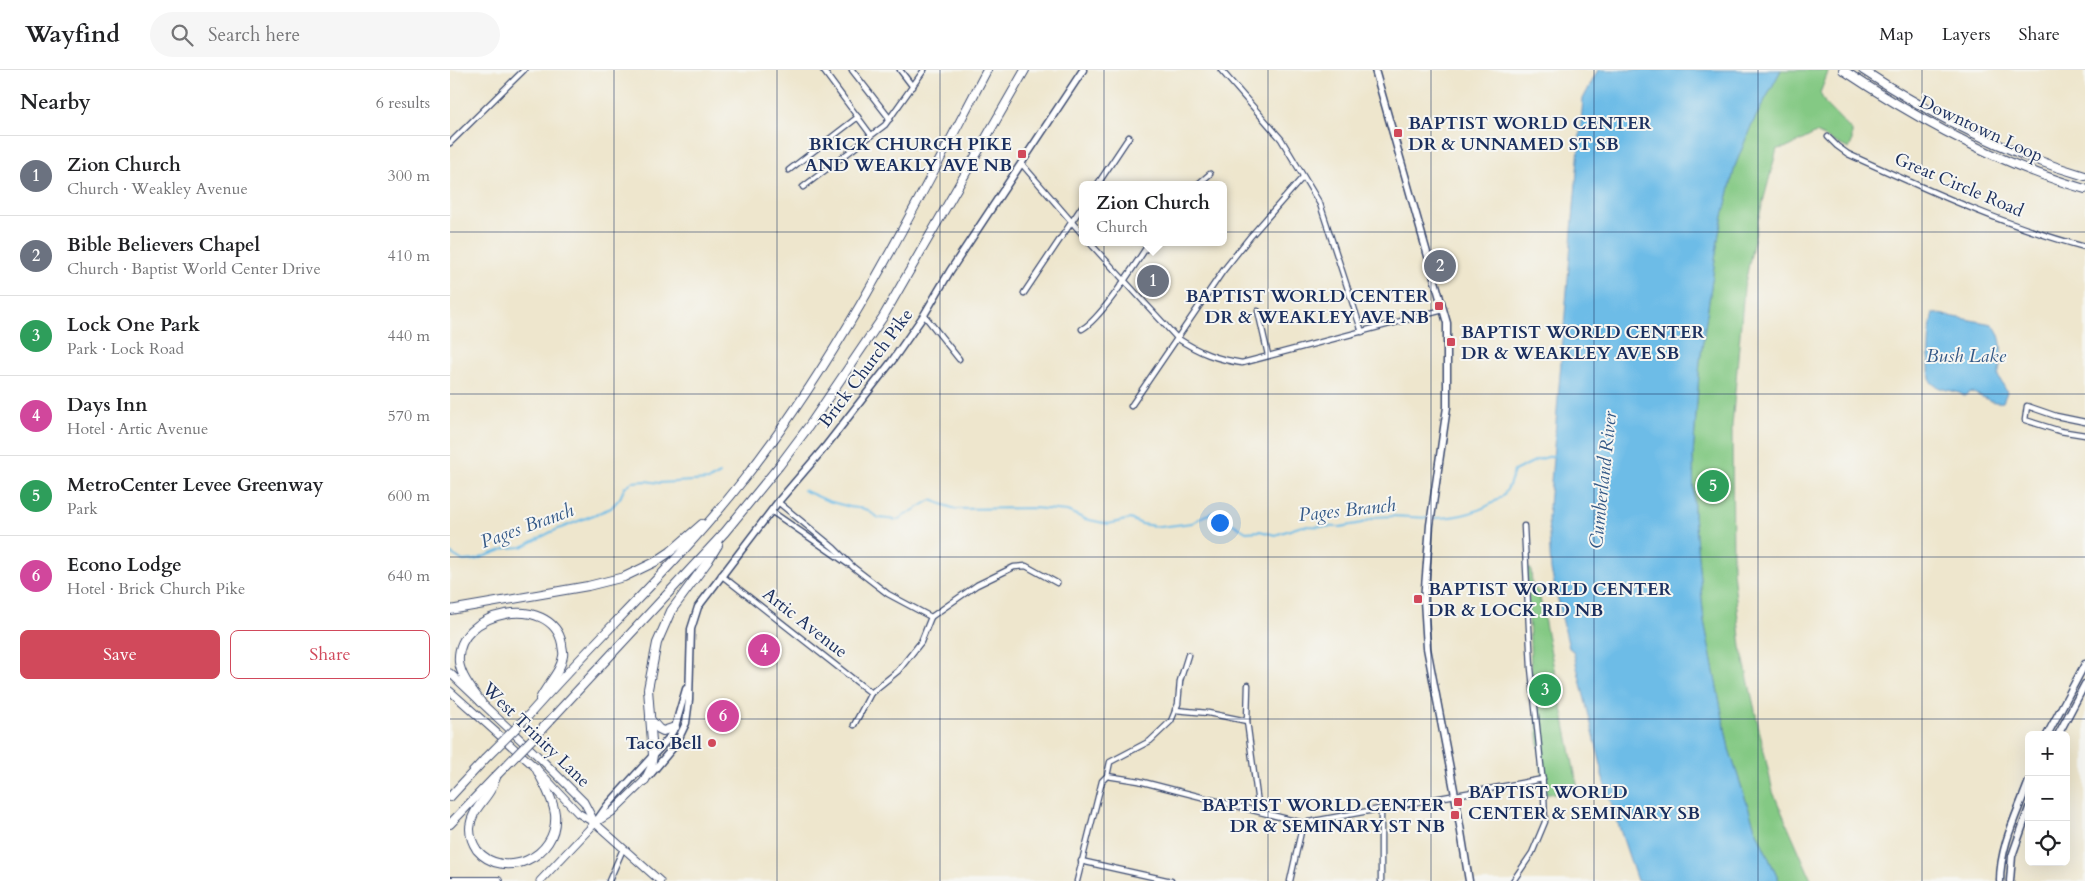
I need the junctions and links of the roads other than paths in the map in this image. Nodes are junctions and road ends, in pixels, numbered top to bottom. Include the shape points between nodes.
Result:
1 (524, 70) edge
2 (823, 70) edge
3 (852, 70) edge
4 (900, 70) edge
5 (924, 70) edge
6 (986, 70) edge
7 (1025, 70) edge
8 (1083, 70) edge
9 (1221, 70) edge
10 (1375, 70) edge
11 (1844, 70) edge
12 (1864, 70) edge
13 (913, 87) junction
14 (858, 117) junction
15 (890, 118) junction
16 (872, 135) junction
17 (1129, 137) dead end
18 (1828, 137) dead end
19 (450, 143) edge
20 (1021, 163) junction
21 (789, 170) dead end
22 (1210, 174) dead end
23 (2085, 176) edge
24 (1303, 177) junction
25 (1100, 181) edge
26 (1202, 181) edge
27 (803, 187) dead end
28 (2085, 189) edge
29 (1079, 211) edge
30 (1071, 223) junction
31 (1079, 231) edge
32 (1093, 246) edge
33 (1147, 246) edge
34 (2085, 247) edge
35 (1124, 280) junction
36 (1024, 293) dead end
37 (1258, 310) dead end
38 (1443, 310) junction
39 (924, 315) junction
40 (1082, 329) dead end
41 (1362, 332) junction
42 (1177, 338) junction
43 (1268, 355) junction
44 (959, 359) dead end
45 (1131, 406) dead end
46 (2085, 422) edge
47 (2085, 435) edge
48 (778, 502) junction
49 (721, 508) junction
50 (771, 510) junction
51 (1524, 526) dead end
52 (725, 532) junction
53 (853, 568) junction
54 (721, 575) junction
55 (1057, 583) dead end
56 (450, 610) edge
57 (931, 617) junction
58 (1188, 655) dead end
59 (2085, 664) edge
60 (450, 672) edge
61 (688, 683) junction
62 (2085, 684) edge
63 (1248, 685) dead end
64 (450, 691) edge
65 (871, 693) junction
66 (481, 702) junction
67 (536, 706) junction
68 (1175, 710) junction
69 (650, 719) junction
70 (1247, 721) junction
71 (854, 725) dead end
72 (675, 727) junction
73 (2049, 731) edge
74 (2060, 731) edge
75 (653, 755) junction
76 (536, 768) junction
77 (497, 775) junction
78 (1107, 776) junction
79 (1543, 779) junction
80 (645, 780) junction
81 (2025, 792) edge
82 (1455, 795) junction
83 (450, 797) edge
84 (1381, 809) junction
85 (1259, 811) junction
86 (2025, 819) edge
87 (1303, 822) junction
88 (595, 823) junction
89 (450, 824) edge
90 (623, 849) junction
91 (1081, 861) junction
92 (450, 881) edge
93 (498, 881) edge
94 (540, 881) edge
95 (610, 881) edge
96 (660, 881) edge
97 (1077, 881) edge
98 (1171, 881) edge
99 (1290, 881) edge
100 (1381, 881) edge
101 (1469, 881) edge
102 (1513, 881) edge
103 (2000, 881) edge
104 (2010, 881) edge

1 - 19 street
2 - 14 street
3 - 15 street
4 - 13 street
5 - 13 street
6 - 49 highway via 870,289 774,440
7 - 52 highway via 909,274 848,370 779,466
8 - 20 street, Brick Church Pike
9 - 24 street via 1281,139
10 - 38 street
11 - 28 highway, Downtown Loop via 1891,102 1980,149
12 - 23 highway, Downtown Loop via 1895,91 1988,140
13 - 15 street
14 - 16 street
14 - 21 street
15 - 16 street
16 - 27 street
17 - 25 street
18 - 34 street, Great Circle Road via 1848,154 1946,198 2033,232
20 - 30 street
20 - 39 street, Brick Church Pike
22 - 26 street
24 - 41 street via 1320,204
24 - 42 street via 1240,251
29 - 30 street
30 - 31 street
30 - 36 street
32 - 35 street
33 - 35 street
35 - 40 street via 1093,321
35 - 42 street
37 - 43 street
38 - 41 street
38 - 82 street via 1447,323 1447,407 1424,600 1427,648
39 - 44 street
39 - 48 street, Brick Church Pike via 825,447
41 - 43 street
42 - 43 street via 1218,359 1242,363
42 - 45 street
46 - 47 street via 2027,406 2025,420
48 - 50 street, Brick Church Pike
48 - 53 street
49 - 56 highway via 670,552 624,577
49 - 67 highway via 657,582
50 - 53 street
50 - 54 street, Brick Church Pike
51 - 79 street via 1531,668
52 - 69 highway via 664,625 651,668 648,689
52 - 77 highway, bridge
53 - 57 street via 888,594
54 - 61 street, Brick Church Pike via 698,608 691,629
54 - 65 street, Artic Avenue
55 - 57 street via 1026,566 1014,567 977,585
57 - 65 street via 921,642 898,671
58 - 68 street
59 - 73 street
60 - 66 main road, West Trinity Lane
61 - 72 street, Brick Church Pike
61 - 80 street, Brick Church Pike via 686,723 676,744
62 - 74 street
63 - 70 street
64 - 76 main road, West Trinity Lane
65 - 71 street
66 - 67 highway via 459,664 463,642 477,625 488,619 521,613 536,615 555,627 564,654
66 - 88 main road, West Trinity Lane via 584,802
67 - 83 highway, bridge
68 - 70 street
68 - 78 street via 1171,721 1150,741 1110,762
69 - 72 highway via 663,730
69 - 75 highway
70 - 85 street
72 - 75 street, Brick Church Pike
75 - 80 highway
75 - 88 street, Brick Church Pike via 606,806
76 - 77 highway via 550,796 555,814 554,826 546,849 535,860 520,867 506,869 486,861 472,842 470,828 476,808
76 - 88 main road, West Trinity Lane via 578,813
77 - 89 highway
78 - 85 street
78 - 91 street via 1102,781
79 - 82 street
79 - 102 street via 1545,822 1532,853
80 - 88 main road, Brick Church Pike via 612,812
81 - 103 street via 2005,846
82 - 84 street
82 - 101 street
84 - 87 street
84 - 100 street
85 - 87 street
86 - 104 street via 2012,856
87 - 99 street
88 - 90 main road, West Trinity Lane
88 - 94 main road, Brick Church Pike
90 - 95 street
90 - 96 main road, West Trinity Lane
91 - 97 street
91 - 98 street
92 - 93 highway

